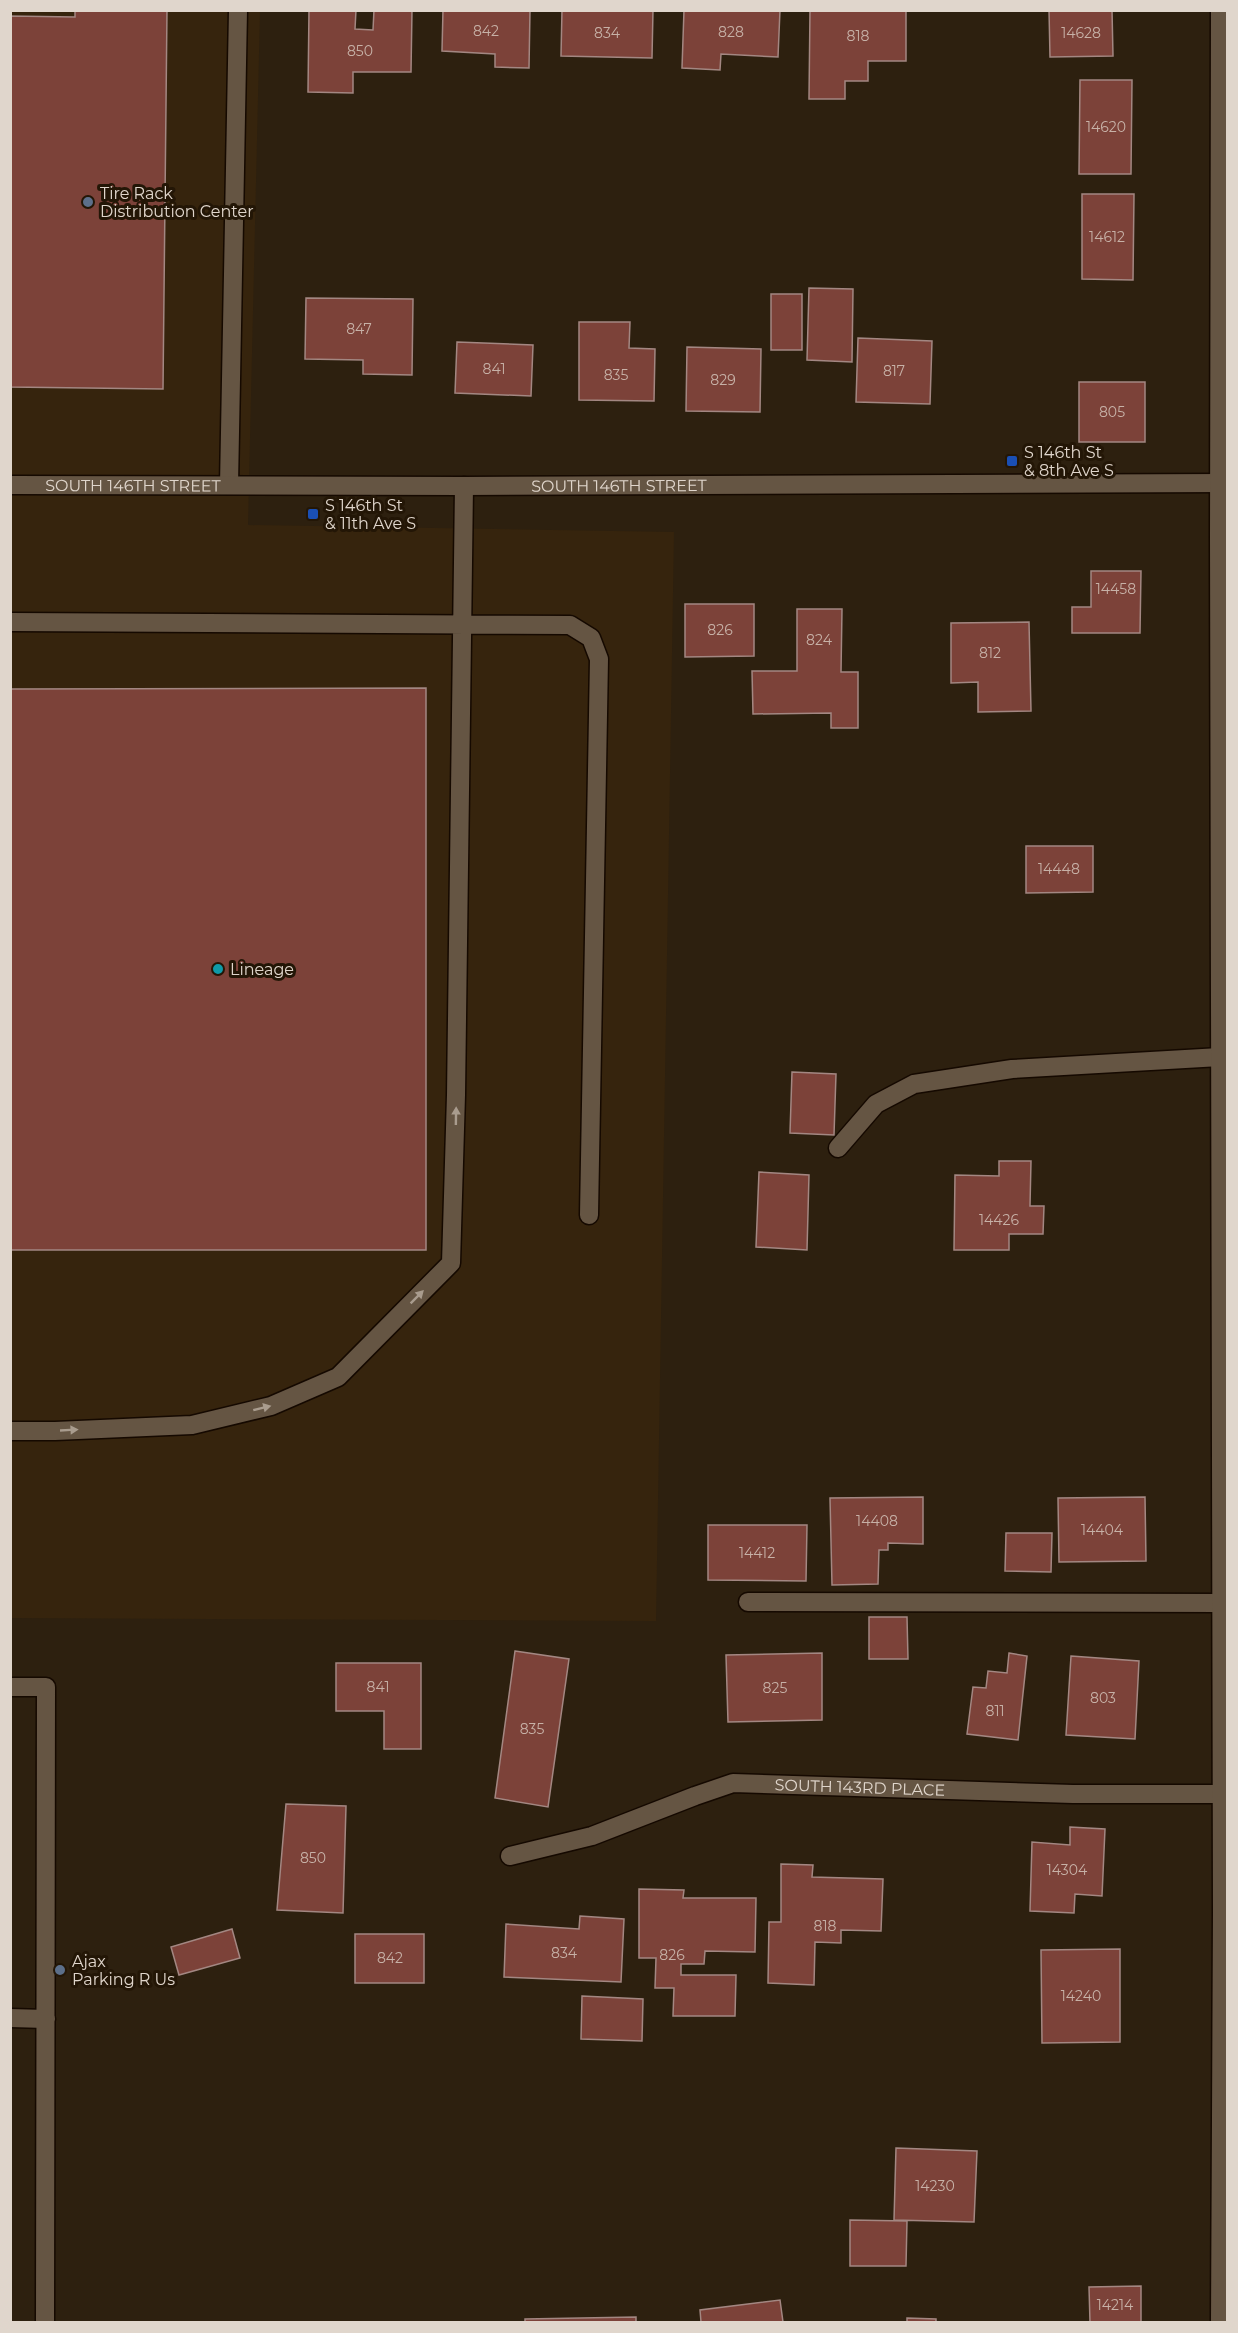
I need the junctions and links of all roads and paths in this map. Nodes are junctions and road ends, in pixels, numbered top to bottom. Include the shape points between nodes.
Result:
1 (238, 10) edge
2 (1220, 10) edge
3 (1224, 204) edge
4 (1223, 483) edge
5 (10, 485) edge
6 (229, 485) junction
7 (464, 486) junction
8 (10, 622) edge
9 (463, 624) junction
10 (1224, 1035) edge
11 (1220, 1057) junction
12 (838, 1148) dead end
13 (589, 1215) dead end
14 (10, 1431) edge
15 (748, 1602) dead end
16 (1221, 1604) junction
17 (10, 1687) edge
18 (1222, 1794) junction
19 (510, 1856) dead end
20 (1225, 1911) edge
21 (10, 2018) edge
22 (46, 2019) junction
23 (1222, 2315) edge
24 (45, 2322) edge

1 - 6 street
2 - 3 street
3 - 4 street
4 - 7 street, SOUTH 146TH STREET
4 - 10 street
5 - 6 street, SOUTH 146TH STREET
6 - 7 street, SOUTH 146TH STREET
7 - 9 street
8 - 9 street
9 - 13 street via 570,625 591,638 599,658
14 -> 9 street via 192,1425 271,1406 338,1377 451,1263
10 - 11 street
11 - 12 street via 1012,1069 914,1084 876,1104
11 - 16 street
15 - 16 street
16 - 18 street
17 - 22 street via 46,1687
18 - 19 street, SOUTH 143RD PLACE via 1073,1794 733,1783 592,1836
18 - 20 street
20 - 23 street
21 - 22 street
22 - 24 street

